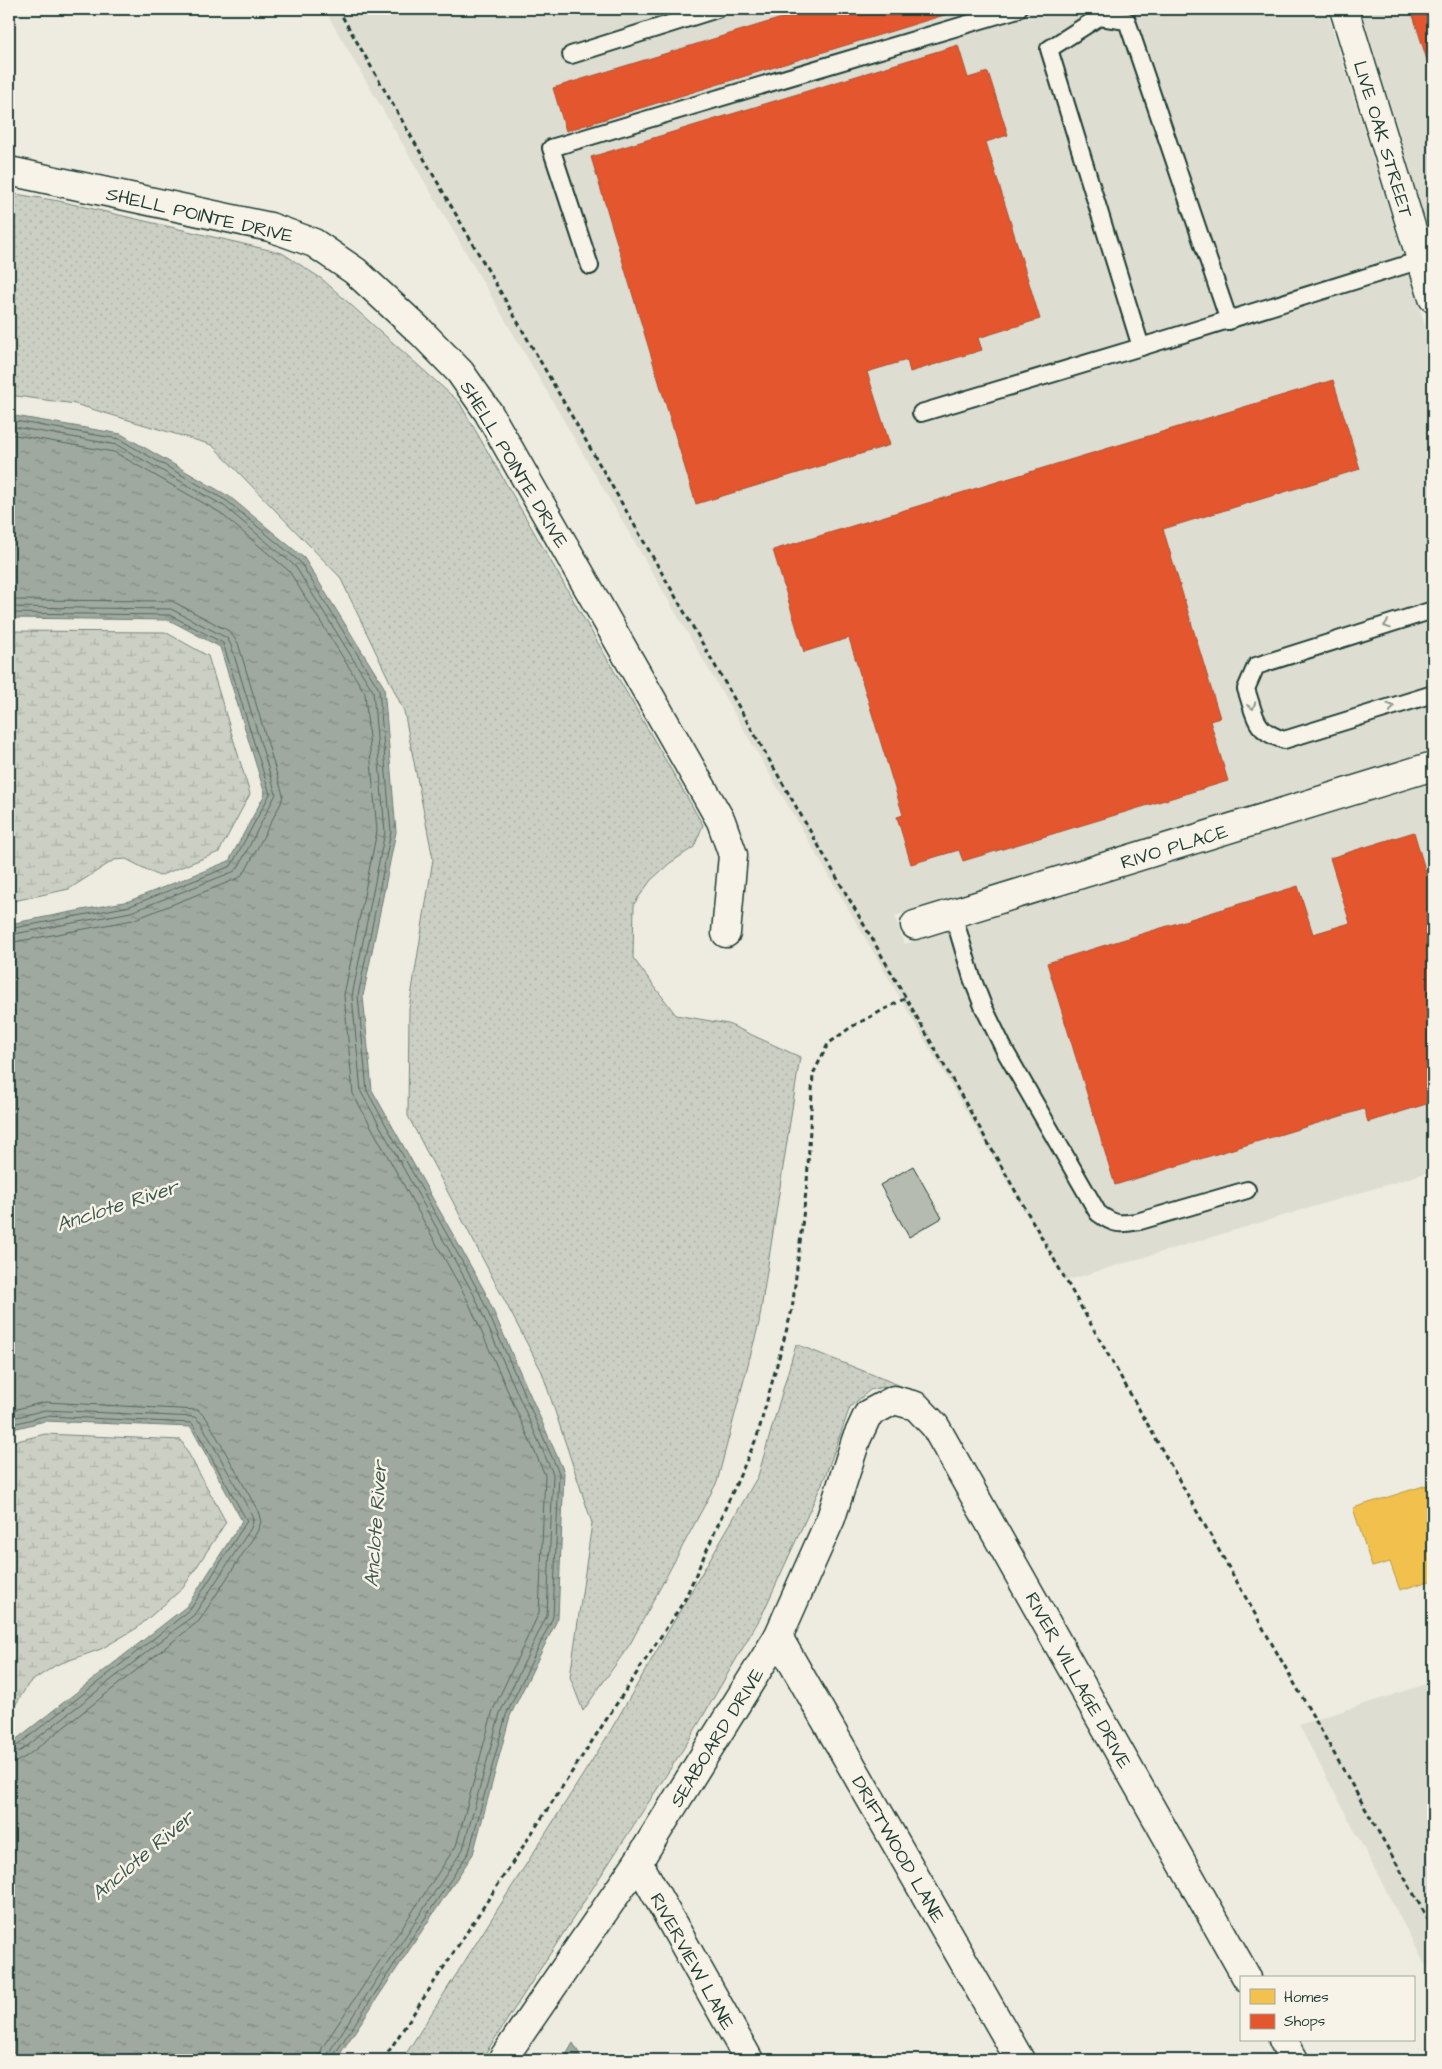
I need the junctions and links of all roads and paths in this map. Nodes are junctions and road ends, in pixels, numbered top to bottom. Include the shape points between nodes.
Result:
1 (338, 9) edge
2 (717, 9) edge
3 (1018, 9) edge
4 (1344, 9) edge
5 (1097, 13) edge
6 (571, 55) dead end
7 (9, 171) edge
8 (1421, 260) junction
9 (590, 266) dead end
10 (1433, 298) edge
11 (1229, 321) junction
12 (1141, 347) junction
13 (921, 413) dead end
14 (1433, 610) edge
15 (1433, 694) edge
16 (1433, 766) edge
17 (953, 914) junction
18 (915, 925) dead end
19 (726, 933) dead end
20 (906, 998) junction
21 (1247, 1190) dead end
22 (894, 1400) joint
23 (778, 1637) junction
24 (638, 1862) junction
25 (1433, 1928) edge
26 (1246, 1976) edge
27 (1283, 2042) edge
28 (384, 2060) edge
29 (502, 2060) edge
30 (749, 2060) edge
31 (1020, 2060) edge
32 (1294, 2060) edge

1 - 20 path
2 - 6 lane
3 - 9 lane via 552,148
4 - 8 street, LIVE OAK STREET
5 - 11 lane via 1127,20
5 - 12 lane via 1049,49
7 - 19 street, SHELL POINTE DRIVE via 270,227 314,243 355,271 460,372 488,412 721,821 733,856
8 - 10 street, LIVE OAK STREET
8 - 11 lane
11 - 12 lane
12 - 13 lane
14 -> 15 lane via 1256,666 1246,689 1260,728 1284,740
16 - 17 street, RIVO PLACE
17 - 18 street, RIVO PLACE
17 - 21 lane via 983,1006 1005,1051 1098,1212 1110,1222 1123,1224
20 - 25 path
20 - 28 path via 850,1027 828,1044 813,1074 807,1183 792,1310 757,1437 684,1601
22 - 23 street, SEABOARD DRIVE via 868,1414 856,1440 831,1518
22 - 26 street, RIVER VILLAGE DRIVE via 916,1406 935,1426
23 - 24 street, SEABOARD DRIVE
23 - 31 street, DRIFTWOOD LANE
24 - 29 street, SEABOARD DRIVE
24 - 30 street, RIVERVIEW LANE
27 - 32 street

